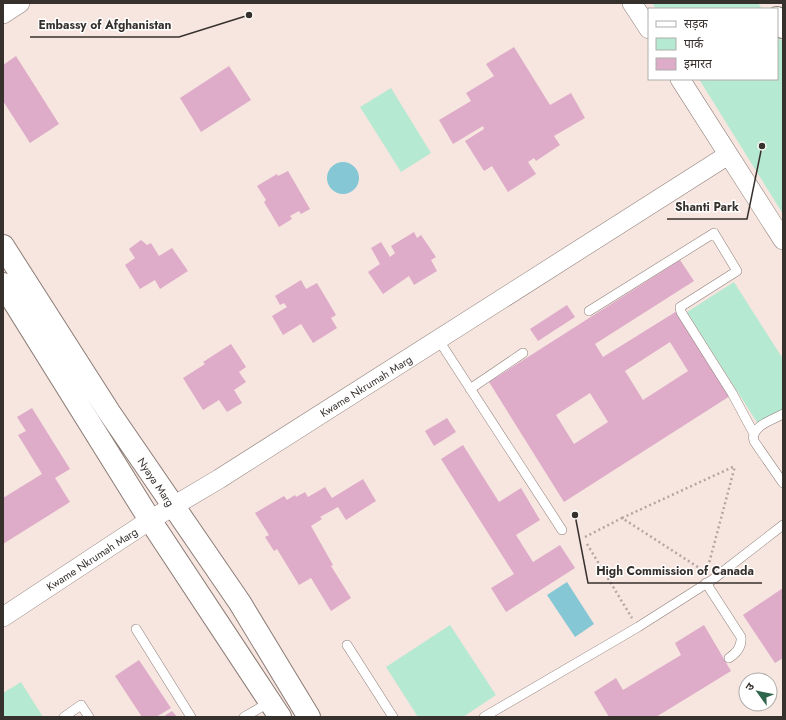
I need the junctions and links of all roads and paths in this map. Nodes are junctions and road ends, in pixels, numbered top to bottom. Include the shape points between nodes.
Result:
1 (20, 3) edge
2 (632, 3) edge
3 (3, 14) edge
4 (648, 27) edge
5 (681, 80) edge
6 (728, 155) junction
7 (783, 240) edge
8 (3, 246) edge
9 (3, 284) edge
10 (590, 311) dead end
11 (438, 339) junction
12 (523, 353) dead end
13 (470, 389) junction
14 (783, 414) edge
15 (753, 432) junction
16 (783, 483) edge
17 (174, 507) junction
18 (622, 518) junction
19 (150, 520) junction
20 (783, 525) edge
21 (562, 530) dead end
22 (585, 537) dead end
23 (587, 544) dead end
24 (706, 584) junction
25 (3, 617) edge
26 (638, 627) junction
27 (136, 629) dead end
28 (347, 645) dead end
29 (729, 658) dead end
30 (275, 710) edge
31 (64, 717) edge
32 (89, 717) edge
33 (191, 717) edge
34 (244, 717) edge
35 (309, 717) edge
36 (392, 717) edge
37 (484, 717) edge

1 - 3 street
2 - 4 street
5 - 6 street
6 - 7 street
6 - 11 street, Kwame Nkrumah Marg
8 - 17 street, Nyaya Marg via 109,412
9 - 19 street
10 - 15 lane via 714,233 737,271 680,309 732,392
11 - 13 lane
11 - 17 street, Kwame Nkrumah Marg
12 - 13 lane
13 - 21 lane
14 - 15 lane
15 - 16 lane via 754,441
17 - 19 street, Kwame Nkrumah Marg
17 - 35 street, Nyaya Marg via 240,603
18 - 18 path via 671,495 735,466 707,573
18 - 22 path
19 - 25 street, Kwame Nkrumah Marg
19 - 30 street
20 - 24 lane
23 - 26 path
24 - 26 lane
24 - 29 lane via 741,636 738,652
26 - 37 lane
27 - 33 lane
28 - 36 lane
30 - 34 lane
31 - 32 lane via 81,706

